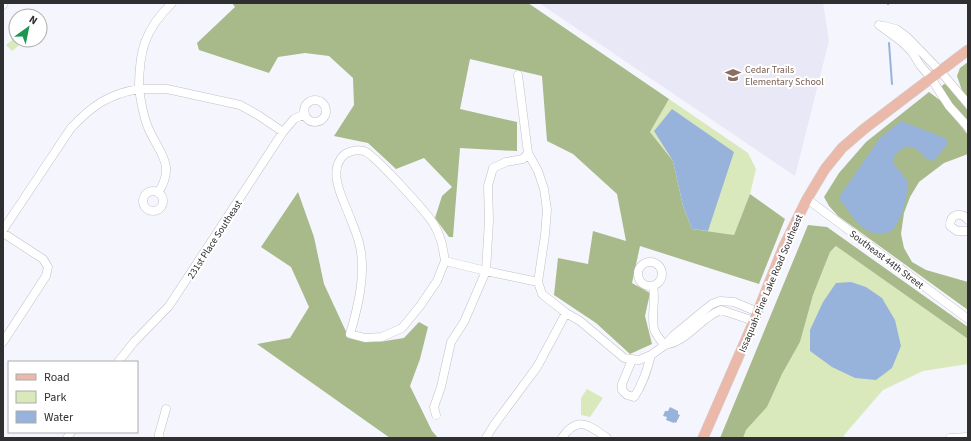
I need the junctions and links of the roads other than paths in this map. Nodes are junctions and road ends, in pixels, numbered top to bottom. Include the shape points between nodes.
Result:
1 (172, 3) edge
2 (968, 50) edge
3 (940, 71) junction
4 (518, 75) dead end
5 (932, 78) junction
6 (139, 89) junction
7 (968, 104) edge
8 (305, 114) dead end
9 (968, 127) edge
10 (283, 132) junction
11 (528, 153) junction
12 (158, 193) dead end
13 (807, 198) junction
14 (968, 220) edge
15 (3, 230) edge
16 (968, 230) edge
17 (3, 233) edge
18 (445, 261) junction
19 (486, 271) junction
20 (538, 282) junction
21 (653, 286) dead end
22 (566, 314) junction
23 (756, 316) junction
24 (968, 319) edge
25 (3, 342) edge
26 (665, 345) junction
27 (651, 355) junction
28 (632, 360) junction
29 (119, 361) edge
30 (166, 409) dead end
31 (436, 415) dead end
32 (968, 437) edge
33 (159, 438) edge
34 (486, 438) edge
35 (562, 438) edge
36 (607, 438) edge
37 (703, 438) edge
38 (950, 438) edge

1 - 6 street via 153,24 142,48
2 - 3 main road, Issaquah-Pine Lake Road Southeast
3 - 5 main road, Issaquah-Pine Lake Road Southeast
3 - 5 street via 902,33 879,25 901,41
3 - 7 street
4 - 11 street
5 - 9 street via 949,106
5 - 13 main road, Issaquah-Pine Lake Road Southeast via 842,148
6 - 10 street via 167,89 240,105
6 - 12 street via 143,113 166,164 166,179
6 - 15 street via 105,99 71,128
8 - 10 street, 231st Place Southeast via 294,119
10 - 29 street, 231st Place Southeast via 170,306
11 - 19 street via 523,159 506,162 493,168 488,186
11 - 20 street via 544,189 547,210
13 - 23 main road, Issaquah-Pine Lake Road Southeast via 783,248
13 - 24 street, Southeast 44th Street
14 - 16 street via 957,214 950,222 950,226 957,231
17 - 25 street via 42,258 48,267 46,276
18 - 18 street via 443,244 433,224 378,161 364,151 350,151 340,159 336,173 360,247 362,269 360,299 350,334 365,338 382,337 402,328 437,281
18 - 19 street
19 - 20 street
19 - 31 street via 464,322 451,342 434,407
20 - 22 street via 542,294
21 - 26 street via 654,330
22 - 28 street via 580,321 624,358
22 - 34 street via 537,367
23 - 26 street via 721,310 678,341
23 - 37 main road, Issaquah-Pine Lake Road Southeast
26 - 27 street
27 - 28 street
27 - 28 street via 645,377 634,397 622,390
30 - 33 street
32 - 38 street
35 - 36 street via 567,430 579,423 591,427

